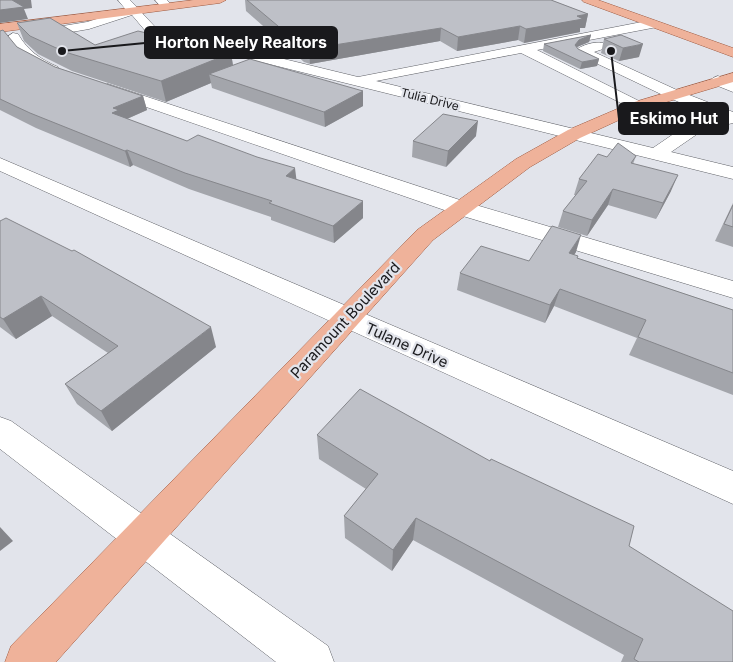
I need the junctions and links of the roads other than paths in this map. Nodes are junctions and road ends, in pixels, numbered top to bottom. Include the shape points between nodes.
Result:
1 (220, 0) edge
2 (594, 0) edge
3 (164, 3) edge
4 (129, 5) edge
5 (600, 24) dead end
6 (652, 24) junction
7 (617, 30) junction
8 (673, 32) junction
9 (4, 35) edge
10 (522, 48) junction
11 (733, 53) edge
12 (356, 80) junction
13 (728, 82) edge
14 (673, 94) junction
15 (637, 106) junction
16 (732, 118) edge
17 (574, 134) junction
18 (656, 154) junction
19 (0, 164) edge
20 (733, 173) edge
21 (461, 208) junction
22 (733, 290) edge
23 (346, 318) junction
24 (0, 431) edge
25 (733, 488) edge
26 (144, 537) junction
27 (28, 662) edge
28 (312, 662) edge

1 - 3 main road
2 - 6 main road
3 - 4 main road
4 - 9 street via 90,25
4 - 12 street, Tulia Drive via 152,30
5 - 7 street
6 - 7 street
6 - 8 main road
7 - 10 street
8 - 11 main road
8 - 14 street via 582,51
9 - 21 street via 41,65 82,81
10 - 12 street
10 - 15 street
12 - 17 street, Tulia Drive
13 - 14 main road, Paramount Boulevard
14 - 15 main road, Paramount Boulevard
14 - 16 street
15 - 17 main road, Paramount Boulevard
16 - 18 street via 697,126
17 - 18 street, Tulia Drive
17 - 21 main road, Paramount Boulevard via 523,163
18 - 20 street, Tulia Drive
19 - 23 street, Tulane Drive
21 - 22 street
21 - 23 main road, Paramount Boulevard via 425,235
23 - 25 street, Tulane Drive
23 - 26 main road, Paramount Boulevard
24 - 26 street
26 - 27 main road, Paramount Boulevard
26 - 28 street

